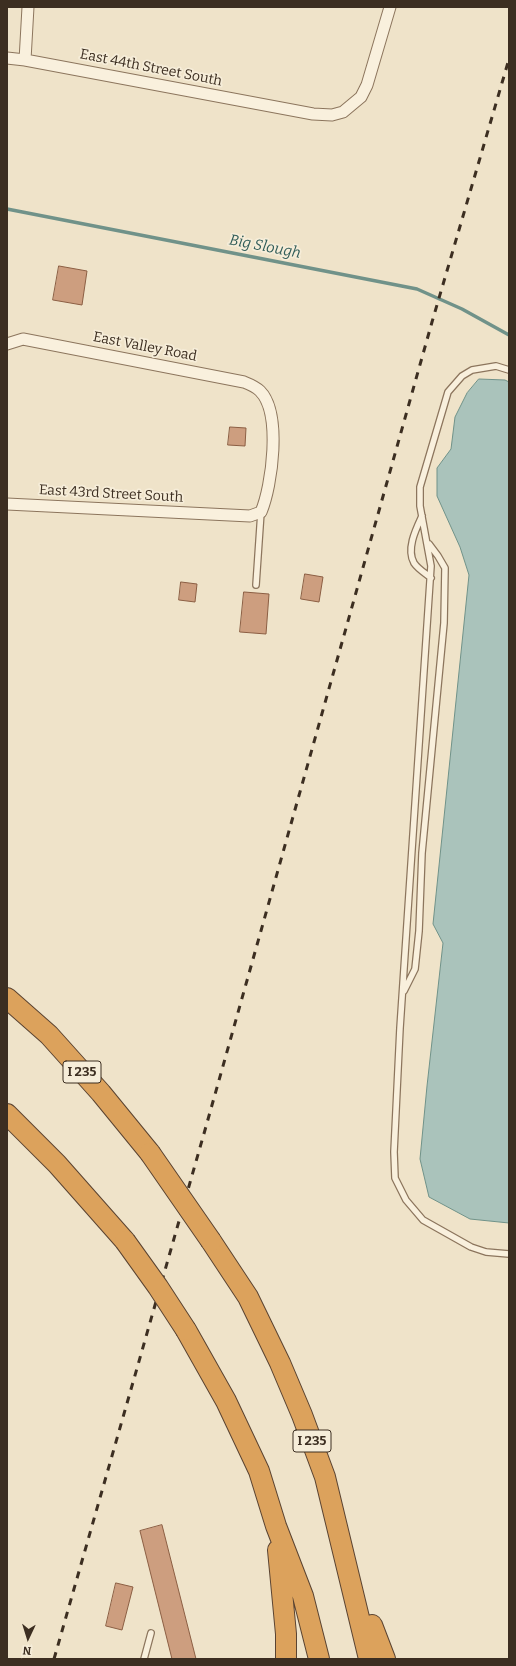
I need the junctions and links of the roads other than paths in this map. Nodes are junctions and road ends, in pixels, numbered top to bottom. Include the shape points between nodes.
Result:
1 (28, 7) edge
2 (390, 7) edge
3 (7, 58) edge
4 (25, 60) junction
5 (7, 344) edge
6 (509, 370) edge
7 (7, 504) edge
8 (261, 512) junction
9 (422, 516) junction
10 (428, 543) junction
11 (431, 578) junction
12 (256, 585) dead end
13 (403, 993) junction
14 (7, 998) edge
15 (7, 1114) edge
16 (509, 1254) edge
17 (276, 1526) junction
18 (341, 1546) junction
19 (151, 1633) dead end
20 (144, 1659) edge
21 (286, 1659) edge
22 (319, 1659) edge
23 (369, 1659) edge
24 (385, 1659) edge

1 - 4 street
2 - 4 street, East 44th Street South via 367,85 361,97 343,112 332,115 288,110
3 - 4 street, East 44th Street South
5 - 8 street, East Valley Road via 23,339 244,382 260,390 267,402 272,421 273,443 270,477
6 - 9 lane via 496,366 472,370 462,376 448,392 420,487
7 - 8 street, East 43rd Street South via 250,516
8 - 12 lane
9 - 10 lane
9 - 11 lane via 416,530 411,556 414,564
10 - 11 lane
10 - 13 lane via 445,568 444,623 422,853 420,931 415,969
11 - 13 lane
13 - 16 lane via 394,1152 395,1178 406,1200 423,1220 439,1231 486,1252
14 - 18 highway, I 235, bridge via 50,1035 150,1153 248,1297 302,1415 325,1477
15 - 17 highway, bridge via 57,1164 125,1241 158,1287 186,1330 226,1401 255,1464
17 - 21 highway
17 - 22 highway via 303,1596
18 - 23 highway, I 235
18 - 24 highway
19 - 20 lane

